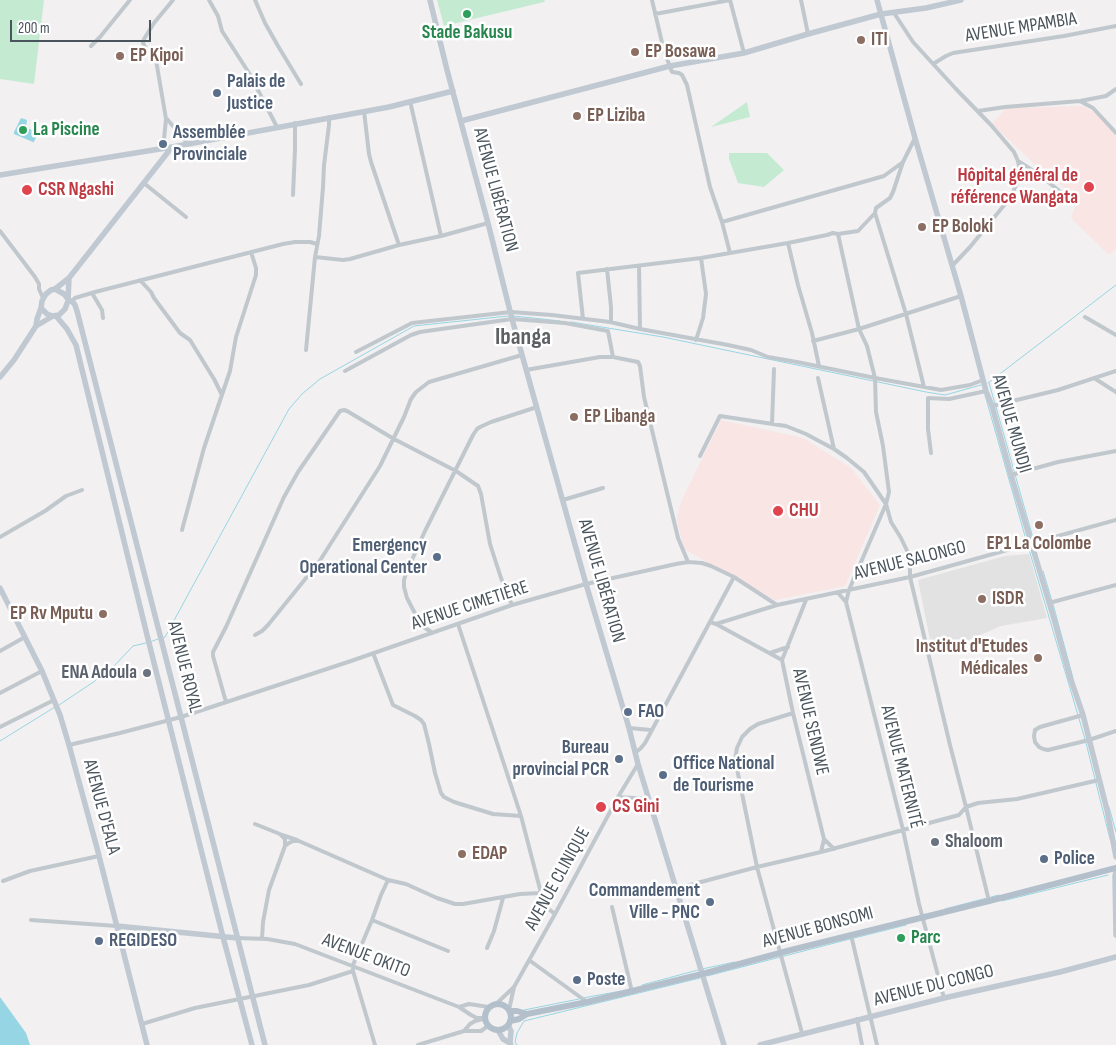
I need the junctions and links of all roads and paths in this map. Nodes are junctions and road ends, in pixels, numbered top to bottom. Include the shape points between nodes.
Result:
1 (130, 0) edge
2 (173, 0) edge
3 (209, 0) edge
4 (255, 0) edge
5 (430, 0) edge
6 (652, 0) edge
7 (730, 0) edge
8 (801, 0) edge
9 (878, 0) edge
10 (958, 0) edge
11 (894, 13) junction
12 (655, 14) junction
13 (881, 14) junction
14 (1116, 26) edge
15 (808, 34) junction
16 (91, 46) dead end
17 (744, 53) junction
18 (933, 64) junction
19 (670, 66) junction
20 (300, 84) dead end
21 (1116, 89) edge
22 (453, 91) junction
23 (410, 101) junction
24 (1080, 101) junction
25 (364, 111) junction
26 (978, 111) junction
27 (329, 117) junction
28 (166, 119) junction
29 (461, 121) junction
30 (295, 123) junction
31 (277, 127) junction
32 (1116, 133) edge
33 (915, 138) junction
34 (188, 144) junction
35 (172, 147) junction
36 (164, 149) junction
37 (1018, 161) junction
38 (903, 162) junction
39 (0, 176) edge
40 (145, 184) junction
41 (293, 195) dead end
42 (1074, 203) dead end
43 (875, 213) junction
44 (186, 218) dead end
45 (722, 222) junction
46 (488, 224) junction
47 (0, 231) edge
48 (838, 234) junction
49 (441, 236) junction
50 (788, 243) junction
51 (317, 244) junction
52 (399, 245) junction
53 (251, 252) junction
54 (730, 253) junction
55 (315, 257) junction
56 (701, 258) junction
57 (639, 266) junction
58 (952, 266) junction
59 (607, 269) junction
60 (69, 278) junction
61 (140, 280) junction
62 (39, 284) junction
63 (53, 290) junction
64 (92, 293) junction
65 (961, 296) junction
66 (43, 298) junction
67 (69, 300) junction
68 (42, 308) junction
69 (906, 314) junction
70 (55, 316) junction
71 (511, 316) junction
72 (1085, 317) dead end
73 (103, 318) dead end
74 (583, 319) junction
75 (611, 322) junction
76 (36, 326) junction
77 (640, 329) junction
78 (859, 329) junction
79 (1116, 335) edge
80 (696, 340) junction
81 (813, 341) junction
82 (306, 350) dead end
83 (356, 352) dead end
84 (522, 355) junction
85 (613, 357) junction
86 (819, 366) junction
87 (774, 369) dead end
88 (526, 370) junction
89 (345, 371) dead end
90 (1116, 371) edge
91 (0, 377) edge
92 (818, 378) dead end
93 (875, 378) junction
94 (1094, 378) junction
95 (983, 381) junction
96 (924, 387) junction
97 (986, 390) junction
98 (1116, 392) edge
99 (222, 395) junction
100 (992, 406) junction
101 (536, 407) junction
102 (772, 424) junction
103 (394, 439) junction
104 (834, 449) junction
105 (1116, 451) edge
106 (931, 453) dead end
107 (700, 456) dead end
108 (456, 472) junction
109 (1011, 475) junction
110 (603, 488) dead end
111 (82, 490) dead end
112 (562, 500) junction
113 (886, 504) junction
114 (1116, 520) edge
115 (182, 530) dead end
116 (0, 537) edge
117 (1030, 543) junction
118 (688, 562) junction
119 (734, 577) junction
120 (910, 577) junction
121 (586, 584) junction
122 (1116, 585) edge
123 (0, 588) edge
124 (849, 590) junction
125 (838, 592) junction
126 (806, 600) junction
127 (846, 602) junction
128 (1049, 603) junction
129 (512, 605) junction
130 (777, 605) junction
131 (710, 622) junction
132 (421, 624) junction
133 (458, 624) junction
134 (716, 624) junction
135 (431, 632) junction
136 (255, 635) dead end
137 (25, 636) junction
138 (419, 636) junction
139 (788, 646) junction
140 (0, 651) edge
141 (373, 653) junction
142 (770, 653) junction
143 (782, 660) junction
144 (42, 671) junction
145 (0, 693) edge
146 (55, 702) junction
147 (226, 702) junction
148 (793, 713) junction
149 (1083, 714) junction
150 (181, 717) junction
151 (169, 720) junction
152 (0, 727) edge
153 (628, 728) junction
154 (651, 730) junction
155 (1116, 731) edge
156 (1089, 740) junction
157 (69, 745) junction
158 (635, 753) junction
159 (638, 764) junction
160 (1099, 780) junction
161 (618, 797) junction
162 (649, 799) junction
163 (966, 807) junction
164 (520, 816) junction
165 (255, 824) dead end
166 (903, 830) junction
167 (280, 834) junction
168 (824, 839) junction
169 (299, 841) junction
170 (285, 846) junction
171 (834, 849) junction
172 (821, 852) junction
173 (99, 856) junction
174 (1116, 857) edge
175 (757, 867) junction
176 (1116, 868) edge
177 (1116, 872) edge
178 (388, 880) junction
179 (3, 881) dead end
180 (675, 889) junction
181 (540, 893) junction
182 (503, 898) junction
183 (989, 901) junction
184 (612, 907) dead end
185 (555, 914) junction
186 (922, 917) junction
187 (31, 920) dead end
188 (372, 920) junction
189 (116, 926) junction
190 (852, 935) junction
191 (1116, 935) edge
192 (224, 936) junction
193 (237, 938) junction
194 (262, 939) junction
195 (487, 948) dead end
196 (448, 951) dead end
197 (781, 954) junction
198 (1116, 957) edge
199 (529, 960) junction
200 (353, 965) junction
201 (354, 971) junction
202 (702, 974) junction
203 (514, 987) junction
204 (632, 992) junction
205 (252, 996) junction
206 (240, 998) junction
207 (944, 998) junction
208 (587, 1002) junction
209 (492, 1005) junction
210 (458, 1007) junction
211 (510, 1010) junction
212 (527, 1014) junction
213 (871, 1017) junction
214 (485, 1019) junction
215 (858, 1020) junction
216 (509, 1023) junction
217 (142, 1024) junction
218 (488, 1026) junction
219 (498, 1030) junction
220 (464, 1031) junction
221 (802, 1033) junction
222 (510, 1044) edge
223 (147, 1045) edge
224 (252, 1045) edge
225 (265, 1045) edge
226 (375, 1045) edge
227 (418, 1045) edge
228 (724, 1045) edge
229 (760, 1045) edge
230 (862, 1045) edge
231 (877, 1045) edge

1 - 16 street
2 - 28 street via 154,22 143,43 156,60
3 - 31 street via 224,34
4 - 20 street
5 - 22 street
6 - 12 street
7 - 12 street
7 - 17 street
8 - 15 street
9 - 13 street, AVENUE MUNDJI
10 - 11 street
11 - 13 street
11 - 18 street via 913,42
12 - 19 street
13 - 15 street
13 - 33 street, AVENUE MUNDJI
14 - 18 street, AVENUE MPAMBIA via 954,53
15 - 17 street
17 - 19 street
18 - 26 street
19 - 29 street
19 - 45 street via 672,72 679,73 687,85 710,187
21 - 24 street via 1106,96
22 - 23 street
22 - 29 street, AVENUE LIBÉRATION
23 - 25 street
23 - 49 street
24 - 26 street
24 - 32 street via 1093,108
25 - 27 street
25 - 52 street via 371,162
26 - 37 street
27 - 30 street
27 - 51 street
28 - 34 street
28 - 36 street
29 - 46 street, AVENUE LIBÉRATION
30 - 31 street
30 - 41 street
31 - 34 street
33 - 38 street
33 - 58 street, AVENUE MUNDJI
34 - 35 street
35 - 36 street
35 - 40 street
36 - 39 street
37 - 42 street
37 - 58 street via 1018,181 1010,198
38 - 43 street via 890,198 876,208
38 - 45 street via 884,176
40 - 44 street
40 - 60 street
43 - 48 street via 858,231
43 - 69 street
45 - 54 street
46 - 49 street
46 - 71 street, AVENUE LIBÉRATION
47 - 62 street
48 - 50 street via 833,232
48 - 78 street
49 - 52 street
50 - 54 street
50 - 81 street
51 - 53 street via 295,242
51 - 55 street
52 - 55 street via 343,260
53 - 61 street
53 - 99 street via 256,275
54 - 56 street
55 - 82 street
56 - 57 street
56 - 80 street via 706,294
57 - 59 street
57 - 77 street
58 - 65 street, AVENUE MUNDJI
59 - 74 street via 578,273
59 - 75 street
60 - 63 street
60 - 67 street
61 - 64 street
61 - 99 street via 180,333 190,340
62 - 63 street
62 - 66 street
63 - 66 street
63 - 67 street
64 - 67 street
64 - 73 street
65 - 69 street
65 - 95 street, AVENUE MUNDJI
66 - 68 street
67 - 70 street via 63,312
67 - 150 street, AVENUE ROYAL via 77,311
68 - 70 street
68 - 76 street
69 - 78 street
69 - 96 street
70 - 76 street
70 - 151 street, AVENUE ROYAL via 67,328 76,345
71 - 74 street via 552,315
71 - 83 street via 412,323
71 - 84 street, AVENUE LIBÉRATION
71 - 85 street via 608,330
71 - 89 street via 417,333
72 - 79 street
74 - 75 street
75 - 77 street
76 - 91 street
77 - 80 street
78 - 81 street
78 - 93 street
80 - 86 street
81 - 86 street
84 - 88 street, AVENUE LIBÉRATION
84 - 103 street via 429,382 411,399
85 - 88 street
85 - 118 street via 635,361 640,366 644,397 678,538
86 - 93 street
87 - 102 street
88 - 101 street, AVENUE LIBÉRATION
90 - 94 street
92 - 104 street
93 - 96 street
93 - 113 street via 876,412 889,492
94 - 98 street
94 - 100 street
95 - 96 street via 941,390
95 - 97 street, AVENUE MUNDJI
97 - 100 street, AVENUE MUNDJI
97 - 106 street via 949,399 928,398
99 - 115 street
100 - 109 street, AVENUE MUNDJI
101 - 108 street via 480,426
101 - 112 street, AVENUE LIBÉRATION
102 - 104 street via 806,434
102 - 107 street via 720,416
103 - 108 street
103 - 136 street via 371,482 319,562 268,625
103 - 147 street via 347,411 340,411 298,472 213,652
104 - 113 street via 864,472
105 - 109 street
108 - 129 street via 475,483 480,490 490,544
108 - 132 street via 404,580 407,598
109 - 117 street, AVENUE MUNDJI
110 - 112 street
111 - 116 street via 66,496
112 - 121 street, AVENUE LIBÉRATION
113 - 120 street via 891,522 910,557
113 - 124 street
114 - 117 street, AVENUE SALONGO
117 - 120 street, AVENUE SALONGO
117 - 128 street, AVENUE MUNDJI
118 - 119 street, AVENUE CIMETIÈRE via 702,563
118 - 121 street, AVENUE CIMETIÈRE
119 - 130 street, AVENUE CIMETIÈRE
119 - 131 street
120 - 124 street, AVENUE SALONGO
120 - 163 street
121 - 129 street, AVENUE CIMETIÈRE
121 - 153 street, AVENUE LIBÉRATION
122 - 128 street
123 - 137 street, AVENUE D'EALA
124 - 125 street, AVENUE SALONGO
124 - 127 street
125 - 126 street, AVENUE SALONGO
125 - 127 street
126 - 130 street, AVENUE SALONGO
126 - 139 street, AVENUE SENDWE
127 - 166 street, AVENUE MATERNITÉ
128 - 149 street, AVENUE MUNDJI
129 - 133 street, AVENUE CIMETIÈRE
130 - 134 street, AVENUE SALONGO
131 - 134 street
131 - 154 street
132 - 135 street
132 - 138 street
133 - 135 street, AVENUE CIMETIÈRE
133 - 164 street
134 - 142 street
135 - 138 street, AVENUE CIMETIÈRE
137 - 140 street
137 - 144 street, AVENUE D'EALA
138 - 141 street, AVENUE CIMETIÈRE
139 - 142 street
139 - 143 street, AVENUE SENDWE
141 - 147 street, AVENUE CIMETIÈRE
141 - 164 street via 393,705 416,716 424,724 444,798 494,814
142 - 143 street
143 - 148 street, AVENUE SENDWE
144 - 145 street
144 - 146 street, AVENUE D'EALA
146 - 152 street
146 - 157 street, AVENUE D'EALA
147 - 150 street, AVENUE CIMETIÈRE
148 - 168 street, AVENUE SENDWE
148 - 175 street via 750,729 737,748 735,760
149 - 156 street, AVENUE MUNDJI
149 - 156 street via 1040,727 1035,730 1035,742 1048,750
150 - 151 street, AVENUE CIMETIÈRE
150 - 193 street, AVENUE ROYAL
151 - 157 street, AVENUE CIMETIÈRE
151 - 192 street, AVENUE ROYAL
153 - 154 street
153 - 158 street, AVENUE LIBÉRATION
154 - 158 street
155 - 156 street
156 - 160 street, AVENUE MUNDJI
157 - 173 street, AVENUE D'EALA
158 - 159 street, AVENUE LIBÉRATION
159 - 161 street, AVENUE CLINIQUE
159 - 162 street, AVENUE LIBÉRATION
160 - 163 street
160 - 174 street, AVENUE MUNDJI
161 - 162 street
161 - 185 street, AVENUE CLINIQUE
162 - 180 street, AVENUE LIBÉRATION
163 - 166 street via 959,815
163 - 183 street
164 - 181 street
165 - 167 street
166 - 171 street
166 - 186 street, AVENUE MATERNITÉ
167 - 169 street
167 - 170 street
168 - 171 street
168 - 172 street, AVENUE SENDWE
169 - 170 street
169 - 178 street
170 - 194 street via 269,890
171 - 172 street
172 - 175 street
173 - 179 street via 30,871
173 - 189 street, AVENUE D'EALA
175 - 180 street
175 - 197 street
176 - 183 main road, AVENUE BONSOMI
177 - 191 street
178 - 182 street via 455,904
178 - 188 street
180 - 202 street, AVENUE LIBÉRATION
181 - 182 street
181 - 185 street via 546,907
182 - 195 street
183 - 186 main road, AVENUE BONSOMI
184 - 204 street
185 - 199 street, AVENUE CLINIQUE
186 - 190 main road, AVENUE BONSOMI
186 - 207 street, AVENUE MATERNITÉ
187 - 189 street
188 - 196 street
188 - 200 street
189 - 192 street
189 - 217 street, AVENUE D'EALA
190 - 197 main road, AVENUE BONSOMI
190 - 213 street
192 - 193 street
192 - 206 street, AVENUE ROYAL
193 - 194 street, AVENUE OKITO
193 - 205 street, AVENUE ROYAL
194 - 200 street, AVENUE OKITO via 295,944
197 - 202 main road, AVENUE BONSOMI
197 - 221 street
198 - 207 street, AVENUE DU CONGO
199 - 203 street, AVENUE CLINIQUE
199 - 208 street
200 - 201 street
200 - 210 street, AVENUE OKITO
201 - 205 street via 309,985
201 - 226 street
202 - 204 main road, AVENUE BONSOMI
202 - 228 street, AVENUE LIBÉRATION
203 - 209 street
203 - 211 street, AVENUE CLINIQUE
204 - 208 main road, AVENUE BONSOMI
205 - 206 street
205 - 225 street, AVENUE ROYAL
206 - 217 street
206 - 224 street, AVENUE ROYAL
207 - 213 street, AVENUE DU CONGO
208 - 212 main road, AVENUE BONSOMI
209 - 210 street, AVENUE OKITO
209 - 211 main road via 503,1005
209 - 214 main road via 486,1010
210 - 214 street, AVENUE OKITO
211 - 212 main road, AVENUE BONSOMI
211 - 216 main road
212 - 216 main road, AVENUE BONSOMI
213 - 215 street, AVENUE DU CONGO
213 - 231 street
214 - 218 main road
214 - 220 street via 475,1021
215 - 221 street, AVENUE DU CONGO
215 - 230 street
216 - 219 main road
216 - 222 street
217 - 223 street, AVENUE D'EALA
218 - 219 main road
218 - 220 street via 481,1031
219 - 222 street
220 - 227 street
221 - 229 street, AVENUE DU CONGO

